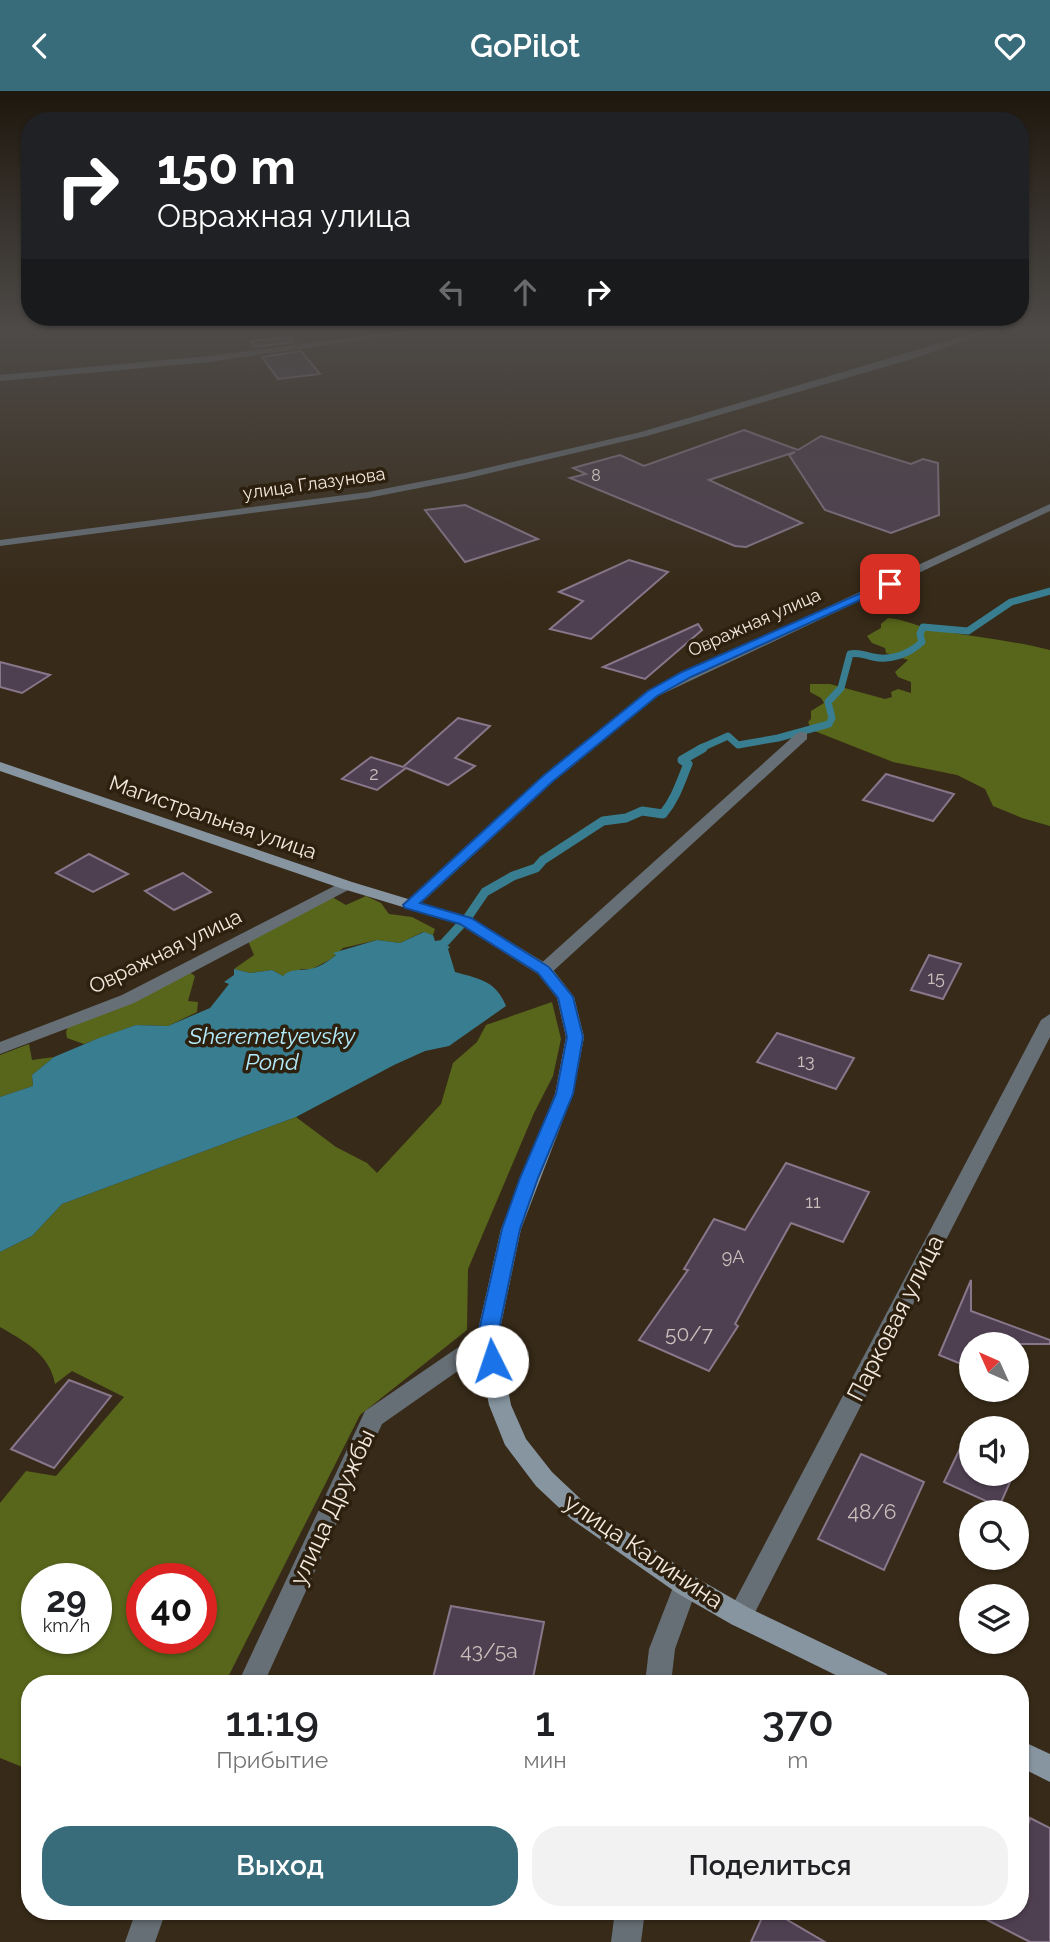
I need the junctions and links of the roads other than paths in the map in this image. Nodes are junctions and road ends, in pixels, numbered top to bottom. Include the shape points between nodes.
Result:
1 (705, 416) edge
2 (1050, 507) edge
3 (0, 543) edge
4 (802, 736) dead end
5 (0, 766) edge
6 (346, 885) junction
7 (412, 905) junction
8 (544, 970) junction
9 (1050, 1020) edge
10 (0, 1048) edge
11 (487, 1339) junction
12 (686, 1585) junction
13 (740, 1616) junction
14 (255, 1675) edge
15 (659, 1675) edge
16 (862, 1675) edge
17 (1029, 1758) edge
18 (1050, 1768) edge
19 (148, 1920) edge
20 (629, 1920) edge
21 (139, 1942) edge
22 (626, 1942) edge

1 - 3 street, улица Глазунова via 465,476 368,495
2 - 7 street, Овражная улица via 653,694 548,779
4 - 8 street
5 - 6 street, Магистральная улица
6 - 7 street, Магистральная улица
6 - 10 street, Овражная улица via 128,999
7 - 8 street, улица Калинина via 466,921
8 - 11 street, улица Калинина via 565,997 575,1037 564,1094 511,1229
9 - 13 street, Парковая улица
11 - 12 street, улица Калинина via 500,1405 517,1445 544,1479 579,1512
11 - 14 street, улица Дружбы via 373,1418
12 - 13 street, улица Калинина
12 - 15 street via 662,1650
13 - 16 street, улица Калинина
17 - 18 street
19 - 21 street
20 - 22 street

